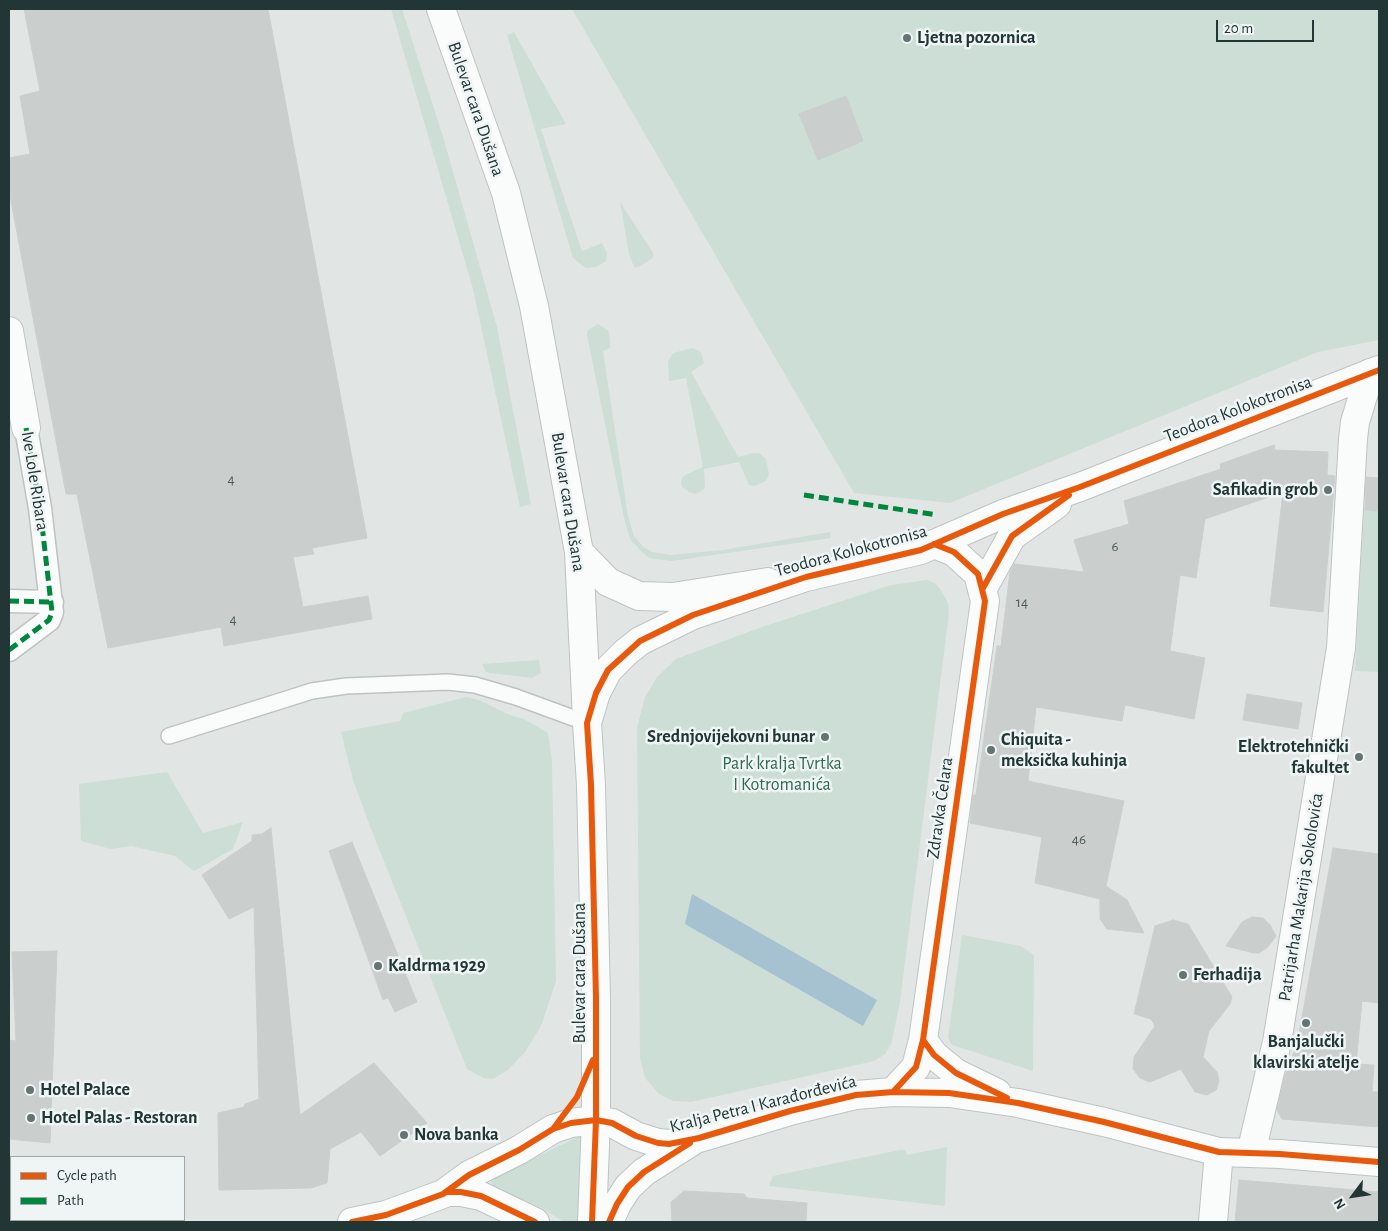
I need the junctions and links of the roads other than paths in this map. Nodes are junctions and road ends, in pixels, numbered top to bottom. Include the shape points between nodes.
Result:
1 (441, 9) edge
2 (9, 332) edge
3 (1376, 366) edge
4 (26, 428) joint
5 (1080, 487) junction
6 (934, 544) junction
7 (579, 552) junction
8 (806, 576) junction
9 (983, 588) junction
10 (9, 601) edge
11 (52, 602) junction
12 (9, 650) edge
13 (587, 723) junction
14 (169, 736) dead end
15 (923, 1040) junction
16 (893, 1092) junction
17 (1018, 1103) junction
18 (596, 1120) junction
19 (699, 1138) junction
20 (1219, 1152) junction
21 (1251, 1153) junction
22 (1379, 1162) edge
23 (448, 1192) junction
24 (352, 1222) edge
25 (535, 1222) edge
26 (592, 1222) edge
27 (609, 1222) edge
28 (1212, 1222) edge

1 - 7 main road, Bulevar cara Dušana via 501,178 519,240
2 - 4 main road, Ive Lole Ribara
3 - 5 main road, Teodora Kolokotronisa
3 - 21 main road, Patrijarha Makarija Sokolovića via 1355,422 1341,648 1277,1042
4 - 11 street, Ive Lole Ribara
5 - 6 main road, Teodora Kolokotronisa via 1003,514
5 - 9 main road, Teodora Kolokotronisa via 1012,536
6 - 8 main road, Teodora Kolokotronisa
6 - 9 main road, Zdravka Čelara via 965,560 978,574
7 - 8 main road, Teodora Kolokotronisa via 608,582 639,596 673,597
7 - 13 main road, Bulevar cara Dušana
8 - 13 main road, Teodora Kolokotronisa via 693,614 640,641 608,670
9 - 15 main road, Zdravka Čelara via 985,600
10 - 11 street
11 - 12 street via 49,620
13 - 14 lane via 516,697 475,685 448,682 346,686 312,691
13 - 18 main road, Bulevar cara Dušana via 596,998
15 - 16 main road, Zdravka Čelara via 916,1067
15 - 17 main road, Kralja Petra I Karađorđevića via 934,1056 956,1073
16 - 17 main road, Kralja Petra I Karađorđevića via 949,1093
16 - 19 main road, Kralja Petra I Karađorđevića via 856,1095
17 - 20 main road, Kralja Petra I Karađorđevića
18 - 19 main road, Kralja Petra I Karađorđevića via 612,1123 658,1143
18 - 23 main road, Kralja Petra I Karađorđevića via 553,1129 469,1176
18 - 26 main road, Bulevar cara Dušana
19 - 27 main road via 644,1172 628,1187
20 - 21 main road, Kralja Petra I Karađorđevića
20 - 28 main road
21 - 22 main road, Kralja Petra I Karađorđevića
23 - 24 main road, Kralja Petra I Karađorđevića via 386,1215
23 - 25 main road, Kralja Petra I Karađorđevića via 481,1196

